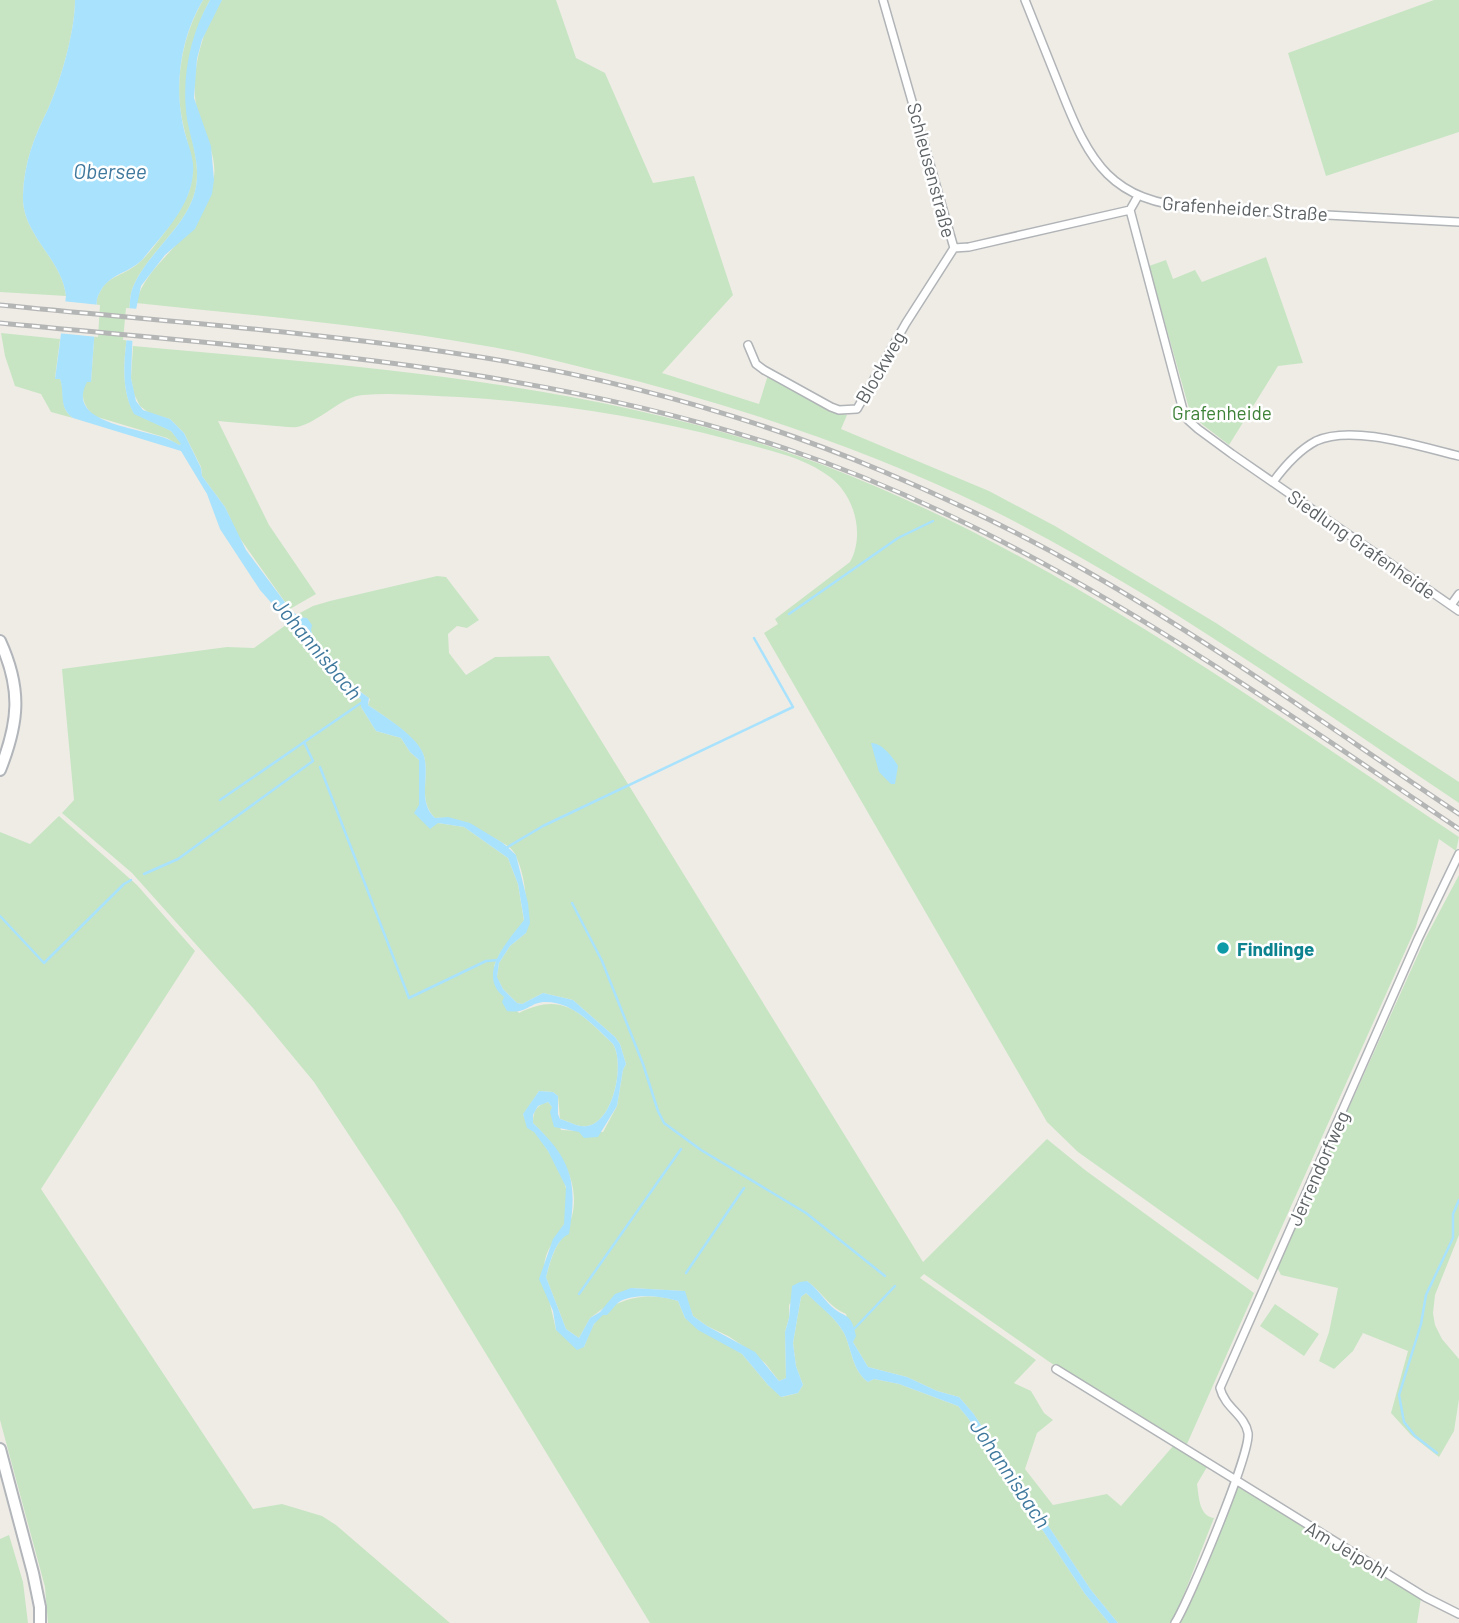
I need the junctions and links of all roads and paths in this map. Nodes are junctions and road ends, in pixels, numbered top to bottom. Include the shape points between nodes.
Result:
1 (883, 0) edge
2 (1025, 0) edge
3 (1138, 195) junction
4 (1130, 210) junction
5 (1459, 222) edge
6 (954, 248) junction
7 (748, 345) dead end
8 (1459, 456) edge
9 (1273, 482) junction
10 (1459, 594) edge
11 (1451, 605) junction
12 (1459, 611) edge
13 (0, 640) edge
14 (0, 770) edge
15 (1459, 854) edge
16 (1056, 1369) dead end
17 (0, 1449) edge
18 (1236, 1481) junction
19 (1459, 1614) edge
20 (40, 1623) edge
21 (1175, 1623) edge

1 - 6 street, Schleusenstraße
2 - 3 street, Grafenheider Straße via 1083,143 1102,170
3 - 4 street
3 - 5 street, Grafenheider Straße via 1196,208
4 - 6 street, Schleusenstraße
4 - 9 street, Siedlung Grafenheide via 1188,420
6 - 7 street, Blockweg via 857,409 831,407 764,370 756,364
8 - 9 street, Siedlung Grafenheide via 1363,436 1331,436 1302,450
9 - 11 street, Siedlung Grafenheide
10 - 11 street, Siedlung Grafenheide
11 - 12 street, Siedlung Grafenheide
13 - 14 main road via 17,696 10,744
15 - 18 street, Jerrendorfweg via 1220,1388 1249,1436
16 - 18 street
17 - 20 main road via 37,1590
18 - 19 street, Am Jeipohl
18 - 21 street, Jerrendorfweg

